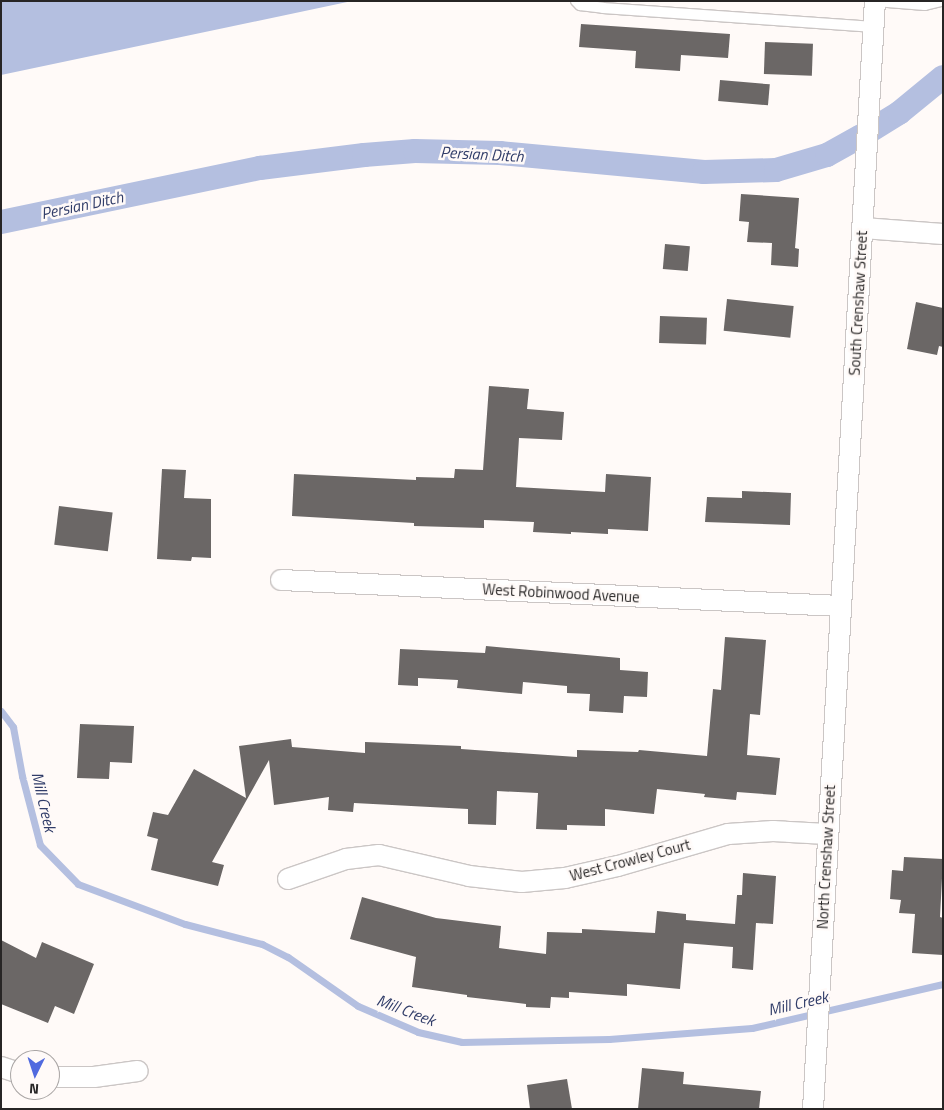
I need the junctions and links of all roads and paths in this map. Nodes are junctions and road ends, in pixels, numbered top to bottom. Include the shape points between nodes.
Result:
1 (576, 1) edge
2 (875, 1) edge
3 (941, 1) edge
4 (874, 27) junction
5 (863, 228) junction
6 (943, 234) edge
7 (282, 580) dead end
8 (840, 606) junction
9 (827, 834) junction
10 (288, 880) dead end
11 (138, 1071) dead end
12 (60, 1077) edge
13 (813, 1109) edge

1 - 4 lane via 602,8
2 - 3 lane via 925,5
2 - 4 street, South Crenshaw Street
4 - 5 street, South Crenshaw Street
5 - 6 street
5 - 8 street, South Crenshaw Street
7 - 8 street, West Robinwood Avenue
8 - 9 street, North Crenshaw Street
9 - 10 street, West Crowley Court via 774,830 728,834 618,866 564,878 522,882 470,876 379,855 346,859
9 - 13 street, North Crenshaw Street
11 - 12 street via 94,1077

